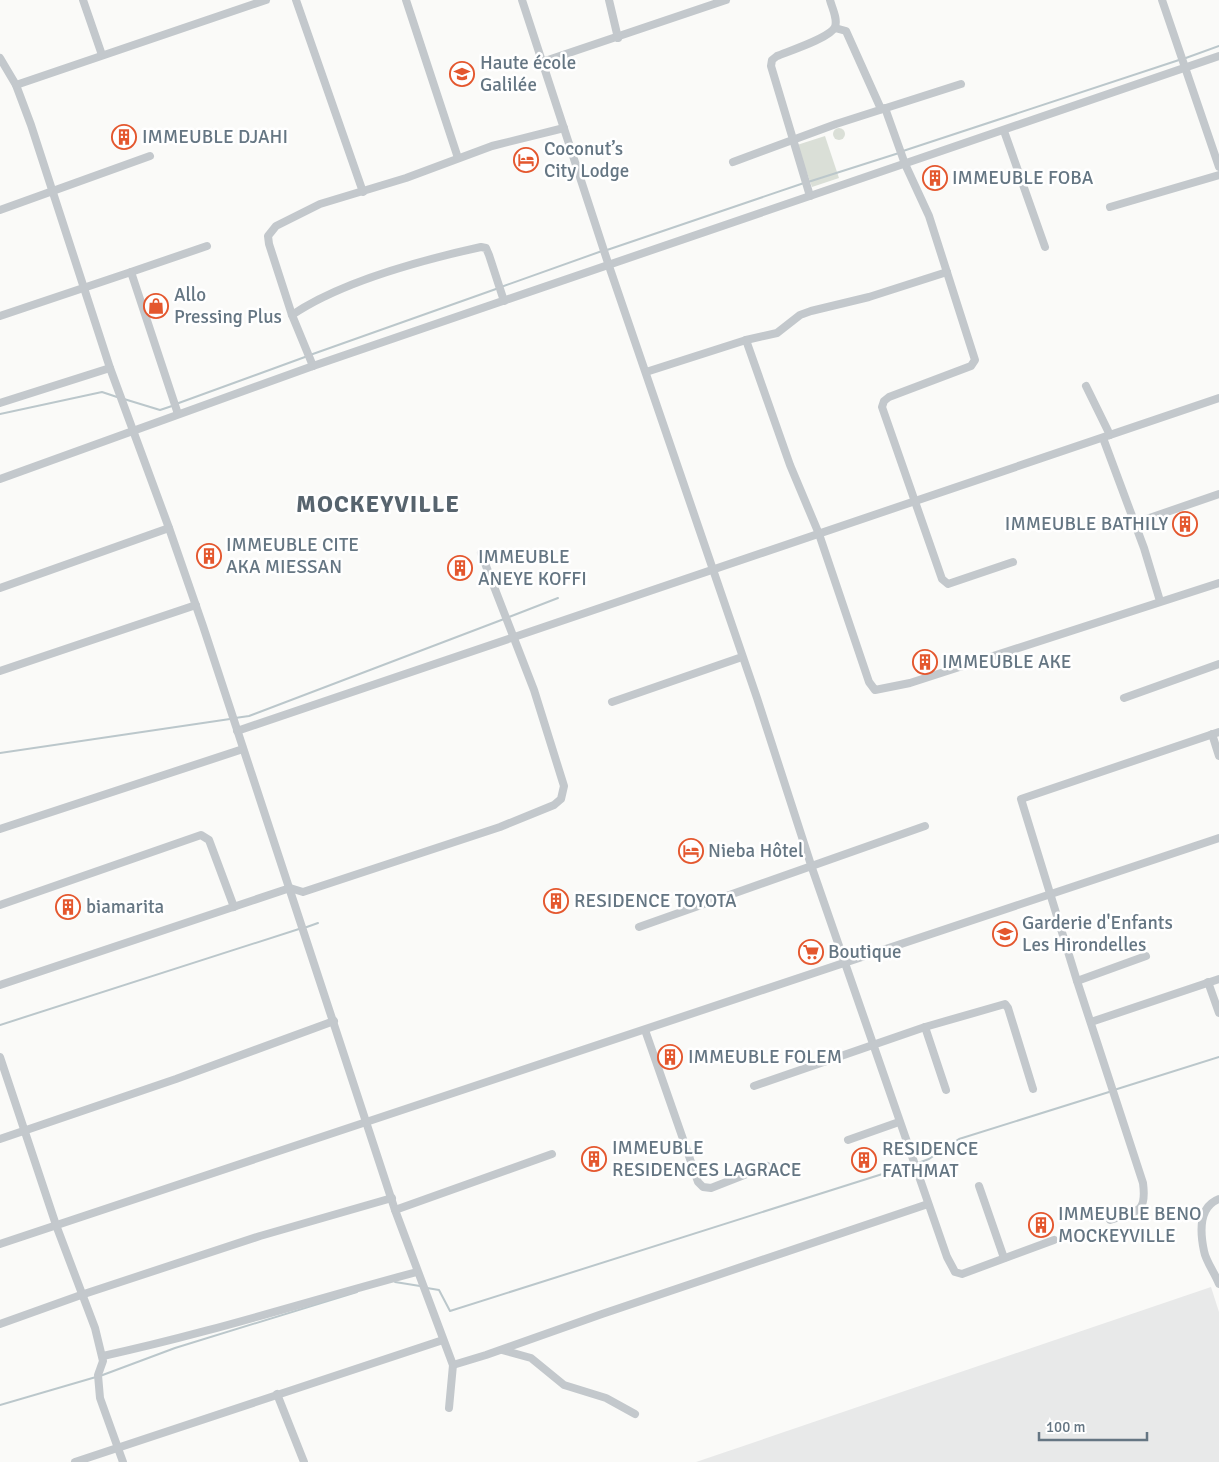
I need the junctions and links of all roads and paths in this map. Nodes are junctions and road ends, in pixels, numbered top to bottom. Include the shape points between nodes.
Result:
1 (83, 0) edge
2 (266, 0) edge
3 (296, 0) edge
4 (406, 0) edge
5 (522, 0) edge
6 (609, 0) edge
7 (726, 0) edge
8 (830, 0) edge
9 (1162, 0) edge
10 (835, 28) junction
11 (618, 38) junction
12 (102, 55) junction
13 (1219, 56) edge
14 (0, 58) edge
15 (542, 62) junction
16 (1186, 68) junction
17 (962, 84) dead end
18 (16, 85) junction
19 (883, 109) junction
20 (564, 128) junction
21 (1004, 131) junction
22 (793, 140) junction
23 (150, 156) dead end
24 (458, 158) junction
25 (733, 162) dead end
26 (905, 164) junction
27 (1219, 167) edge
28 (1219, 175) edge
29 (52, 191) junction
30 (363, 192) junction
31 (810, 196) junction
32 (1110, 207) dead end
33 (0, 210) edge
34 (207, 246) dead end
35 (1045, 247) dead end
36 (609, 266) junction
37 (130, 272) junction
38 (948, 272) junction
39 (84, 287) junction
40 (504, 301) junction
41 (292, 314) junction
42 (0, 316) edge
43 (746, 340) junction
44 (312, 366) junction
45 (110, 368) junction
46 (646, 372) junction
47 (1086, 386) dead end
48 (1219, 398) edge
49 (0, 403) edge
50 (178, 414) junction
51 (134, 432) junction
52 (1106, 436) junction
53 (0, 479) edge
54 (1219, 494) edge
55 (913, 500) junction
56 (1135, 523) junction
57 (169, 528) junction
58 (819, 534) junction
59 (481, 553) dead end
60 (1014, 562) dead end
61 (713, 569) junction
62 (1219, 583) edge
63 (0, 588) edge
64 (1160, 601) junction
65 (196, 605) junction
66 (514, 637) junction
67 (742, 657) junction
68 (1219, 664) edge
69 (0, 671) edge
70 (1124, 698) dead end
71 (612, 702) dead end
72 (237, 731) junction
73 (1216, 733) edge
74 (243, 750) junction
75 (1219, 756) edge
76 (925, 826) dead end
77 (0, 829) edge
78 (1219, 838) edge
79 (812, 868) junction
80 (290, 888) junction
81 (1050, 894) junction
82 (0, 905) edge
83 (234, 907) junction
84 (639, 928) dead end
85 (1146, 956) dead end
86 (845, 962) junction
87 (1219, 978) edge
88 (1077, 981) junction
89 (1208, 982) junction
90 (0, 986) edge
91 (1219, 1014) edge
92 (334, 1021) junction
93 (1091, 1022) junction
94 (925, 1027) junction
95 (645, 1030) junction
96 (873, 1045) junction
97 (0, 1057) edge
98 (754, 1086) dead end
99 (1034, 1088) dead end
100 (946, 1090) dead end
101 (367, 1120) junction
102 (899, 1122) junction
103 (24, 1131) junction
104 (0, 1140) edge
105 (848, 1140) dead end
106 (552, 1154) dead end
107 (767, 1166) dead end
108 (979, 1186) dead end
109 (392, 1198) junction
110 (1219, 1199) edge
111 (928, 1204) junction
112 (395, 1210) junction
113 (1110, 1220) dead end
114 (56, 1225) junction
115 (1054, 1240) dead end
116 (0, 1244) edge
117 (1004, 1258) junction
118 (417, 1272) junction
119 (1216, 1272) edge
120 (1219, 1284) edge
121 (81, 1295) junction
122 (0, 1324) edge
123 (443, 1340) junction
124 (502, 1350) junction
125 (103, 1356) junction
126 (453, 1364) junction
127 (277, 1394) junction
128 (449, 1408) dead end
129 (635, 1414) dead end
130 (118, 1447) junction
131 (75, 1462) edge
132 (123, 1462) edge
133 (304, 1462) edge

1 - 12 street
2 - 12 street
3 - 30 street
4 - 24 street
5 - 15 street
6 - 11 street
7 - 11 street
8 - 10 street via 836,19
9 - 16 street
10 - 19 street via 846,31
10 - 22 street via 828,35 772,60
11 - 15 street
12 - 18 street
13 - 16 street
14 - 18 street
15 - 20 street
16 - 21 street
16 - 27 street
17 - 19 street
18 - 29 street
19 - 22 street
19 - 26 street
20 - 24 street
20 - 36 street
21 - 26 street
21 - 35 street
22 - 25 street
22 - 31 street
23 - 29 street
24 - 30 street
26 - 31 street
26 - 38 street via 929,216
28 - 32 street
29 - 33 street
29 - 39 street
30 - 41 street via 320,204 271,230 269,244
31 - 36 street
34 - 37 street
36 - 40 street
36 - 46 street
37 - 39 street
37 - 50 street
38 - 43 street via 811,311 800,315 777,333
38 - 55 street via 974,364 889,397 882,407
39 - 42 street
39 - 45 street
40 - 41 street via 489,255 486,248 481,247 400,268 306,305
40 - 44 street
41 - 44 street
43 - 46 street
43 - 58 street via 790,465
44 - 50 street
45 - 49 street
45 - 51 street
46 - 61 street
47 - 52 street
48 - 52 street
50 - 51 street
51 - 53 street
51 - 57 street
52 - 55 street
52 - 56 street
54 - 56 street
55 - 58 street
55 - 60 street via 948,584
56 - 64 street
57 - 63 street
57 - 65 street
58 - 61 street
58 - 64 street via 869,682 875,690 910,683
59 - 66 street
61 - 66 street
61 - 67 street
62 - 64 street
65 - 69 street
65 - 72 street
66 - 72 street
66 - 80 street via 564,786 561,800 500,827 303,892
67 - 71 street
67 - 79 street
68 - 70 street
72 - 74 street
73 - 75 street
73 - 81 street via 1021,799
74 - 77 street
74 - 80 street
76 - 79 street
78 - 81 street
79 - 84 street
79 - 86 street
80 - 83 street
80 - 92 street
81 - 86 street
81 - 88 street
82 - 83 street via 201,836 209,840
83 - 90 street
85 - 88 street
86 - 95 street
86 - 96 street
87 - 89 street
88 - 93 street
89 - 91 street
89 - 93 street
92 - 101 street
92 - 103 street
93 - 113 street via 1143,1182 1145,1200 1142,1207 1134,1212
94 - 96 street
94 - 99 street via 1005,1004
94 - 100 street
95 - 101 street
95 - 107 street via 698,1182 711,1188
96 - 98 street
96 - 102 street
97 - 103 street
101 - 109 street
101 - 114 street
102 - 105 street
102 - 111 street
103 - 104 street
103 - 114 street
106 - 112 street
108 - 117 street
109 - 112 street
109 - 121 street via 260,1236
110 - 119 street via 1205,1209 1201,1218 1204,1252
111 - 117 street via 955,1272 962,1274
111 - 124 street
112 - 118 street
114 - 116 street
114 - 121 street
115 - 117 street
118 - 123 street
118 - 125 street
119 - 120 street
121 - 122 street
121 - 125 street
123 - 126 street
123 - 127 street
124 - 126 street
124 - 129 street via 531,1358 564,1385 606,1398
125 - 130 street via 98,1374 100,1398
126 - 128 street
127 - 130 street
127 - 133 street
130 - 131 street
130 - 132 street

